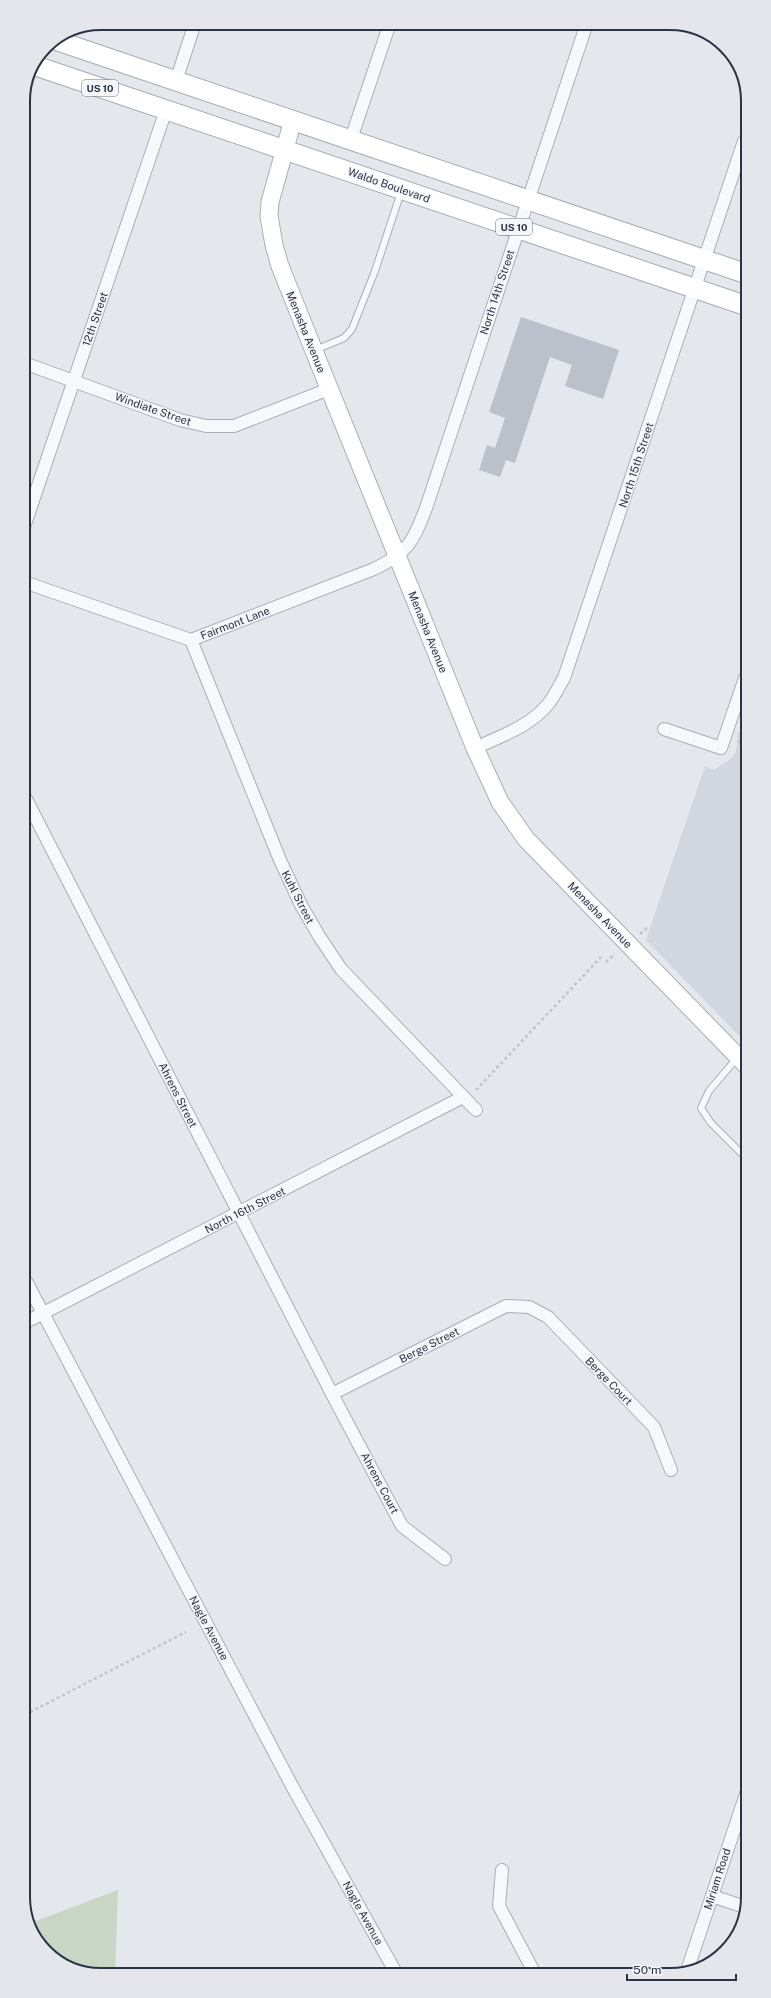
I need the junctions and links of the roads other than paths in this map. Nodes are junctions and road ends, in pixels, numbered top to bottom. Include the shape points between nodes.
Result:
1 (194, 30) edge
2 (388, 30) edge
3 (585, 30) edge
4 (62, 42) edge
5 (39, 67) edge
6 (176, 80) junction
7 (166, 110) junction
8 (293, 120) junction
9 (351, 139) junction
10 (284, 150) junction
11 (741, 150) edge
12 (402, 189) junction
13 (528, 199) junction
14 (518, 228) junction
15 (704, 259) junction
16 (741, 272) edge
17 (695, 288) junction
18 (741, 303) edge
19 (314, 351) junction
20 (30, 365) edge
21 (74, 381) junction
22 (329, 389) junction
23 (30, 509) edge
24 (397, 556) junction
25 (30, 584) edge
26 (192, 640) junction
27 (741, 690) edge
28 (664, 729) dead end
29 (475, 748) junction
30 (30, 807) edge
31 (741, 1060) edge
32 (741, 1062) edge
33 (463, 1097) junction
34 (476, 1110) dead end
35 (741, 1153) edge
36 (239, 1213) junction
37 (30, 1289) edge
38 (529, 1307) joint
39 (42, 1314) junction
40 (30, 1320) edge
41 (332, 1394) junction
42 (671, 1470) dead end
43 (445, 1559) dead end
44 (741, 1809) edge
45 (502, 1870) dead end
46 (712, 1896) junction
47 (741, 1906) edge
48 (689, 1965) edge
49 (393, 1968) edge
50 (532, 1968) edge

1 - 6 street
2 - 9 street
3 - 13 street, North 14th Street
4 - 6 main road
5 - 7 main road, Waldo Boulevard / US 10
6 - 8 main road
7 - 10 main road, Waldo Boulevard / US 10
7 - 21 street, 12th Street
8 - 9 main road
8 - 10 street, Menasha Avenue
9 - 13 main road
10 - 12 main road, Waldo Boulevard / US 10
10 - 19 street, Menasha Avenue via 270,202 270,231 280,266
11 - 15 street, North 15th Street
12 - 14 main road, Waldo Boulevard / US 10
12 - 19 lane via 375,271 352,329 344,338
13 - 14 street, North 14th Street
13 - 15 main road
14 - 17 main road, Waldo Boulevard / US 10
14 - 24 street, North 14th Street via 421,521 410,543
15 - 16 main road
15 - 17 street, North 15th Street
17 - 18 main road, Waldo Boulevard / US 10
17 - 29 street, North 15th Street via 564,678 549,703 532,719
19 - 22 street, Menasha Avenue
20 - 21 street, Windiate Street
21 - 22 street, Windiate Street via 180,420 218,427 241,424
21 - 23 street, 12th Street
22 - 24 street, Menasha Avenue
24 - 26 street, Fairmont Lane via 370,571
24 - 29 street, Menasha Avenue
25 - 26 street, Fairmont Lane
26 - 33 street, Kuhl Street via 280,860 319,936 341,969
27 - 28 street via 721,748
29 - 31 street, Menasha Avenue via 500,802 526,839
30 - 36 street, Ahrens Street
32 - 35 lane via 709,1091 701,1108 711,1123
33 - 34 street, Kuhl Street
33 - 36 street, North 16th Street
36 - 39 street, North 16th Street
36 - 41 street, Ahrens Street
37 - 39 street, Nagle Avenue
38 - 41 street, Berge Street via 506,1306
38 - 42 street, Berge Court via 548,1317 654,1428
39 - 40 street, North 16th Street
39 - 49 street, Nagle Avenue via 292,1786
41 - 43 street, Ahrens Court via 402,1526
44 - 46 street, Miriam Road
45 - 50 street via 499,1906
46 - 47 street
46 - 48 street, Miriam Road

